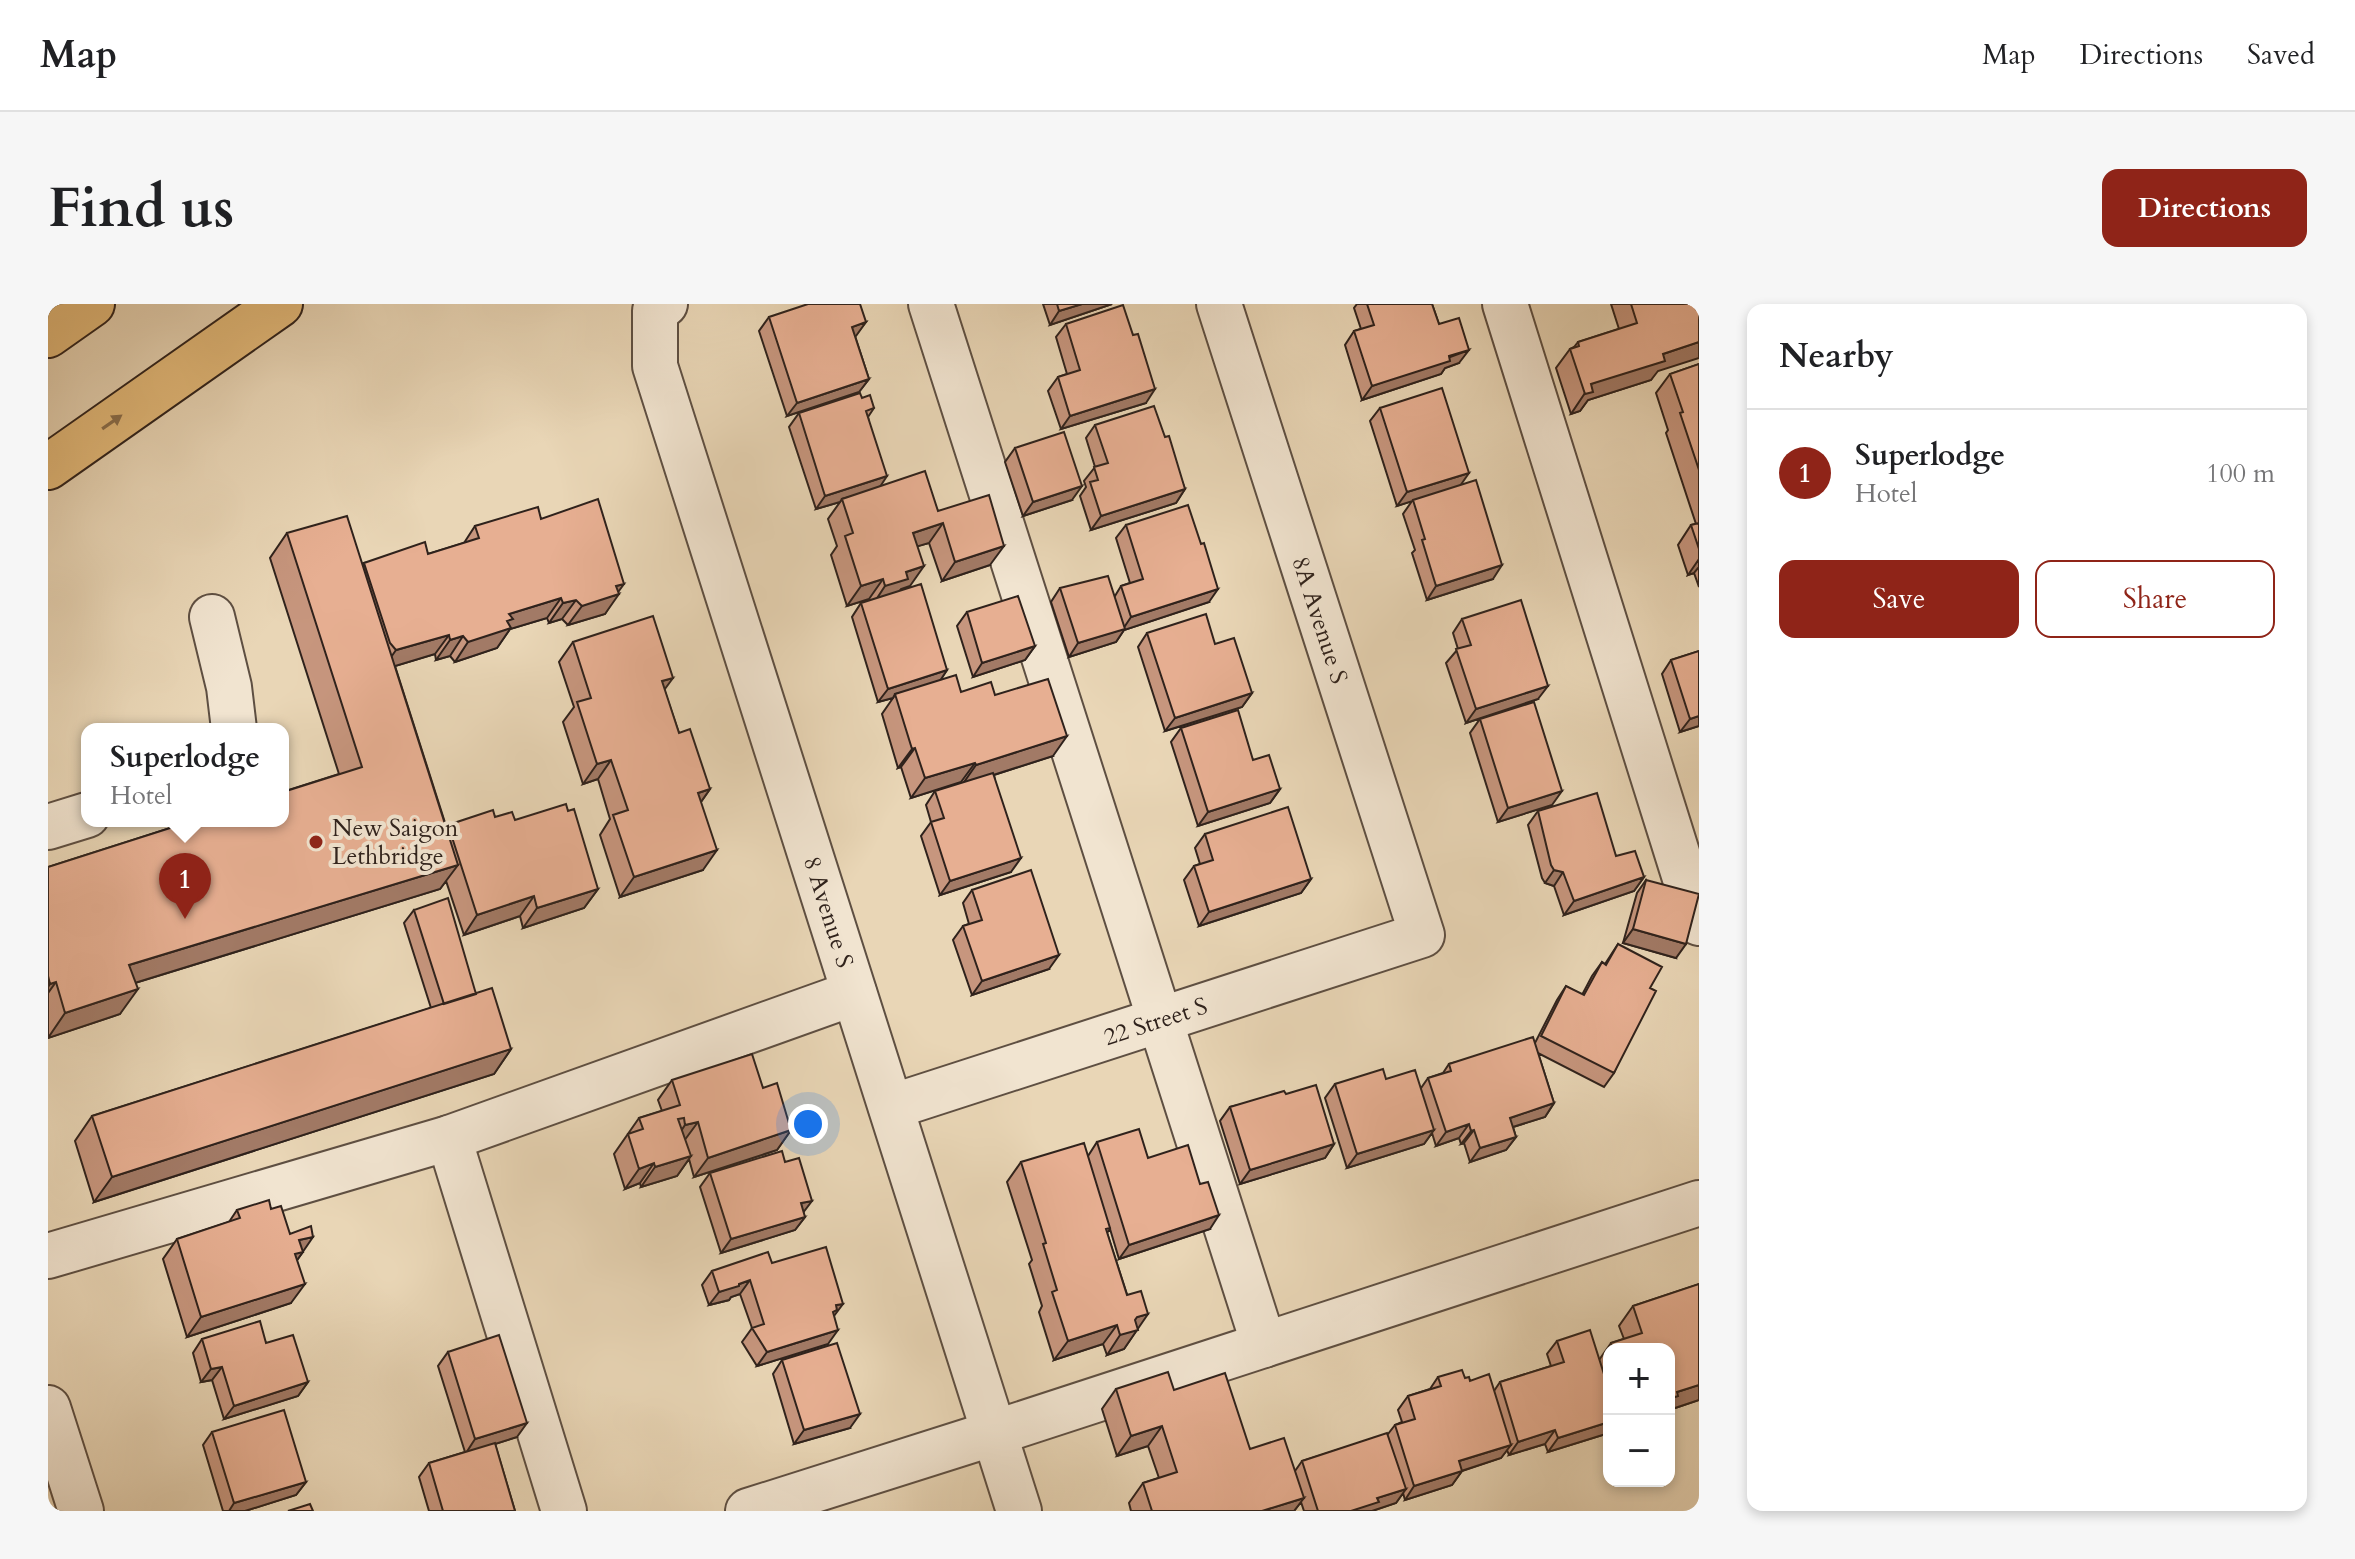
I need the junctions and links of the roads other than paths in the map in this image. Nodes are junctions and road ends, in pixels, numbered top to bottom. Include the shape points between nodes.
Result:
1 (92, 304) edge
2 (280, 304) edge
3 (931, 304) edge
4 (1219, 304) edge
5 (1505, 304) edge
6 (660, 308) edge
7 (48, 335) edge
8 (48, 467) edge
9 (212, 617) dead end
10 (233, 723) edge
11 (81, 817) edge
12 (48, 827) edge
13 (1699, 923) edge
14 (1422, 935) joint
15 (854, 993) junction
16 (1161, 1019) junction
17 (891, 1107) junction
18 (449, 1138) junction
19 (1699, 1203) edge
20 (48, 1256) edge
21 (1264, 1345) junction
22 (48, 1408) edge
23 (994, 1433) junction
24 (81, 1511) edge
25 (564, 1511) edge
26 (748, 1511) edge
27 (1019, 1511) edge

1 - 7 main road
8 -> 2 main road
3 - 16 street
4 - 14 street, 8A Avenue S
5 - 13 street
6 - 15 street, 8 Avenue S via 655,366
9 - 10 street
11 - 12 street
14 - 16 street, 22 Street S
15 - 17 street, 8 Avenue S
15 - 18 street
16 - 17 street, 22 Street S
16 - 21 street
17 - 23 street, 8 Avenue S
18 - 20 street
18 - 25 street
19 - 21 street
21 - 23 street
22 - 24 street
23 - 26 street
23 - 27 street, 8 Avenue S

